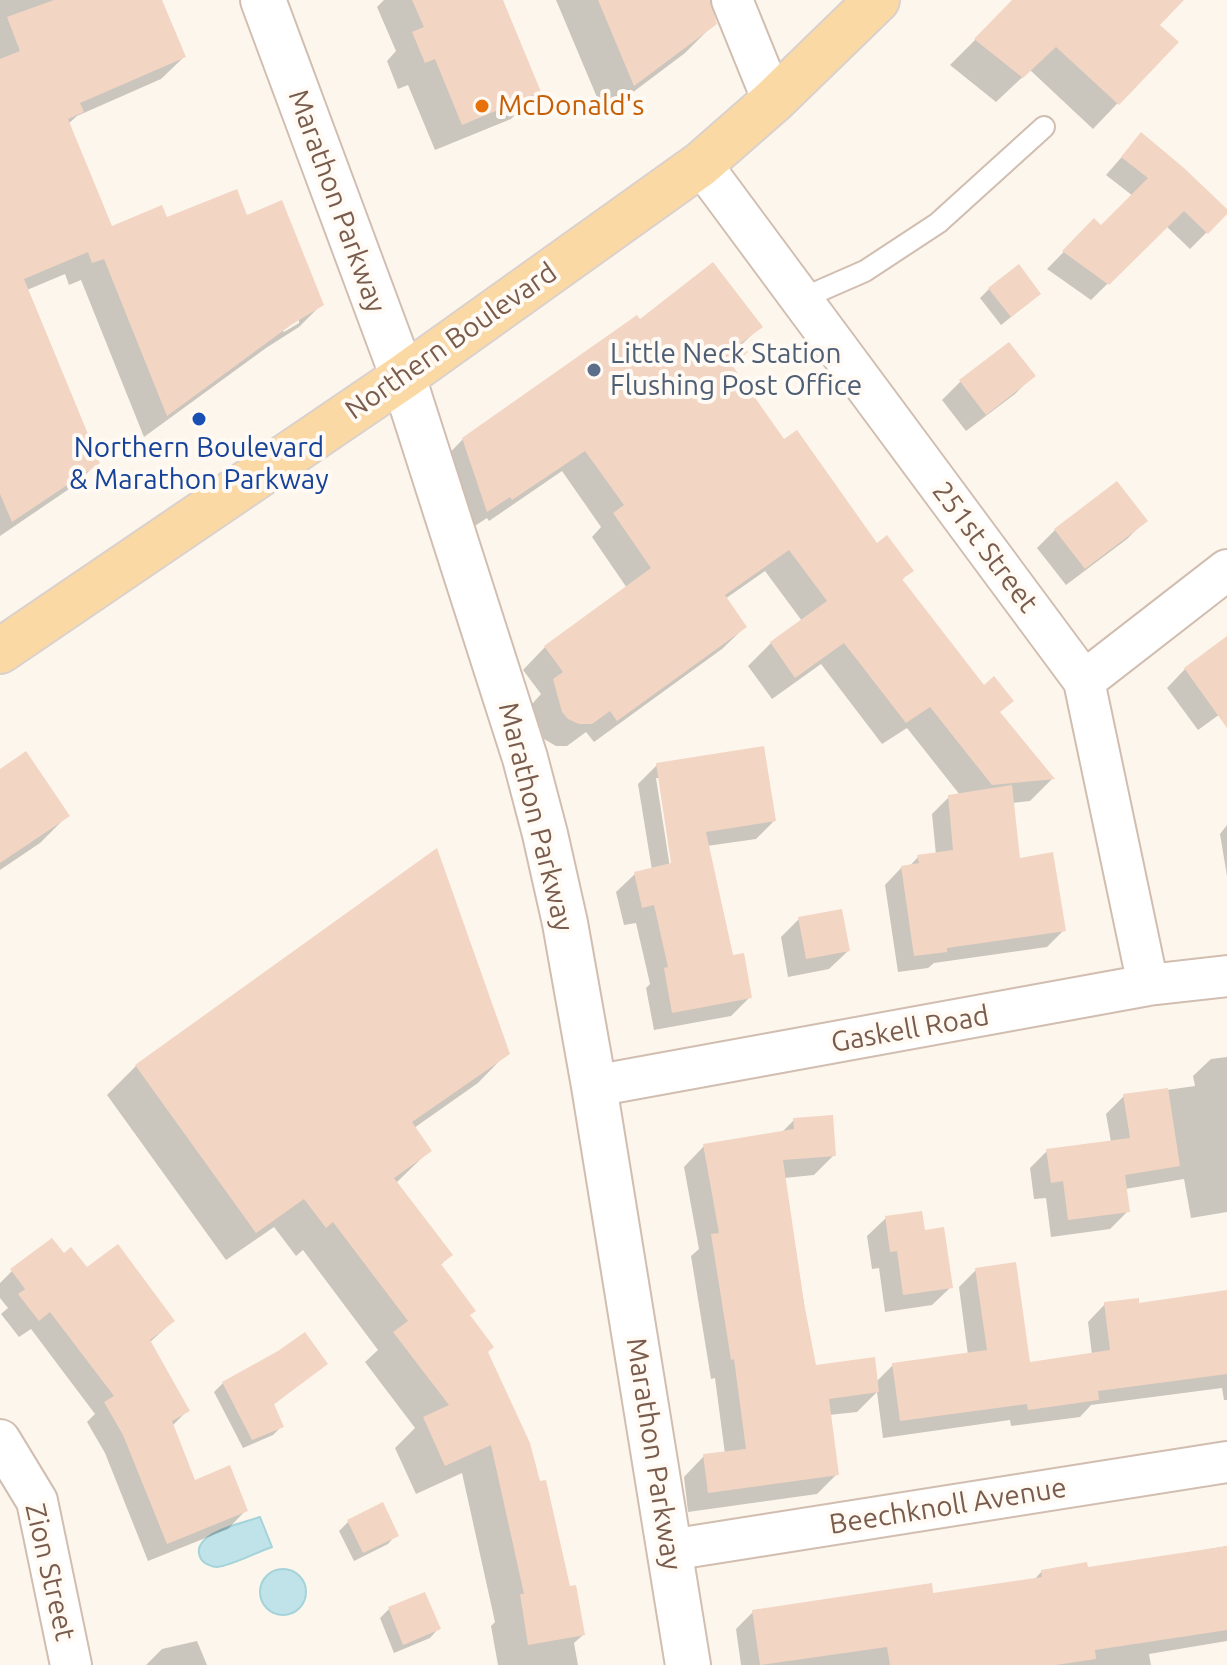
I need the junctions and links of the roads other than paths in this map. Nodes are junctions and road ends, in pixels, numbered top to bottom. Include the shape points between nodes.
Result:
1 (263, 0) edge
2 (732, 0) edge
3 (877, 0) edge
4 (773, 101) junction
5 (1044, 127) dead end
6 (701, 164) junction
7 (801, 299) junction
8 (403, 377) junction
9 (1227, 570) edge
10 (0, 651) edge
11 (1084, 681) junction
12 (1227, 976) edge
13 (1148, 985) junction
14 (594, 1086) junction
15 (0, 1440) edge
16 (1227, 1462) edge
17 (670, 1550) junction
18 (71, 1665) edge
19 (688, 1665) edge

1 - 8 street, Marathon Parkway
2 - 4 street
3 - 4 main road, Northern Boulevard
4 - 6 main road, Northern Boulevard
5 - 7 lane via 938,223 865,271
6 - 7 street, 251st Street
6 - 8 main road, Northern Boulevard
7 - 11 street, 251st Street
8 - 10 main road, Northern Boulevard
8 - 14 street, Marathon Parkway via 525,758 565,923
9 - 11 street
11 - 13 street, 251st Street
12 - 13 street, Gaskell Road
13 - 14 street, Gaskell Road
14 - 17 street, Marathon Parkway
15 - 18 street, Zion Street via 37,1501
16 - 17 street, Beechknoll Avenue
17 - 19 street, Marathon Parkway

